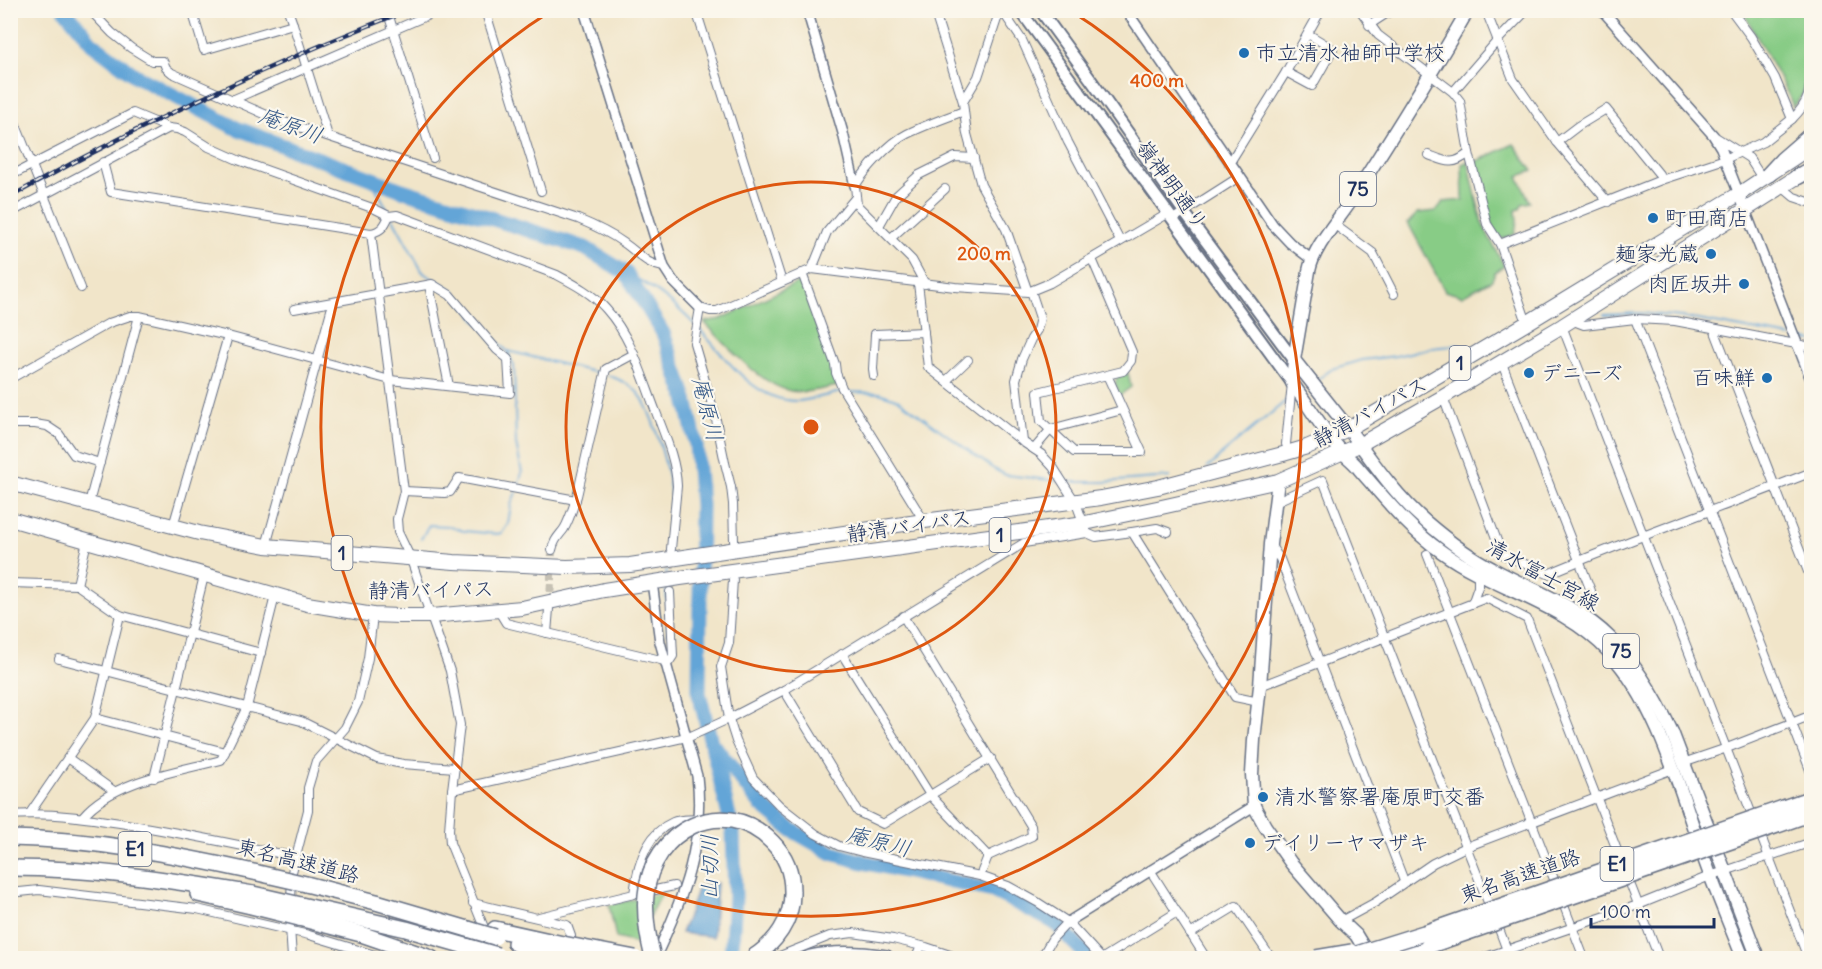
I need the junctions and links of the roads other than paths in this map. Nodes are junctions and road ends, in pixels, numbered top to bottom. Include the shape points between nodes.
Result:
1 (90, 10) edge
2 (192, 10) edge
3 (288, 10) edge
4 (387, 10) edge
5 (440, 10) edge
6 (485, 10) edge
7 (584, 10) edge
8 (696, 10) edge
9 (807, 10) edge
10 (934, 10) edge
11 (1020, 10) edge
12 (1040, 10) edge
13 (1126, 10) edge
14 (1321, 10) edge
15 (1360, 10) edge
16 (1392, 10) edge
17 (1468, 10) edge
18 (1483, 10) edge
19 (1527, 10) edge
20 (1602, 10) edge
21 (1731, 10) edge
22 (1004, 11) edge
23 (293, 24) junction
24 (1369, 25) junction
25 (393, 31) junction
26 (1308, 34) junction
27 (1497, 41) junction
28 (1812, 61) edge
29 (307, 68) junction
30 (1286, 72) junction
31 (1431, 74) junction
32 (1453, 92) junction
33 (232, 100) junction
34 (963, 102) junction
35 (10, 110) edge
36 (964, 111) junction
37 (1792, 119) junction
38 (169, 128) junction
39 (1812, 134) edge
40 (1713, 135) junction
41 (328, 136) junction
42 (1557, 142) junction
43 (1812, 146) edge
44 (1741, 152) junction
45 (1469, 153) junction
46 (1429, 156) dead end
47 (433, 158) dead end
48 (974, 158) junction
49 (1725, 159) junction
50 (103, 162) junction
51 (32, 164) junction
52 (1230, 164) junction
53 (1812, 168) edge
54 (10, 176) edge
55 (1765, 176) junction
56 (1239, 177) junction
57 (1797, 177) joint
58 (1661, 180) junction
59 (855, 186) junction
60 (1781, 186) junction
61 (945, 189) dead end
62 (541, 191) dead end
63 (44, 194) junction
64 (1739, 194) junction
65 (856, 196) junction
66 (1608, 202) junction
67 (1812, 203) edge
68 (1745, 209) junction
69 (1184, 212) junction
70 (10, 213) edge
71 (389, 216) junction
72 (1171, 216) junction
73 (1335, 225) junction
74 (879, 226) junction
75 (371, 233) junction
76 (891, 238) junction
77 (1120, 241) junction
78 (1500, 244) junction
79 (1092, 259) junction
80 (1311, 259) junction
81 (664, 267) junction
82 (812, 269) junction
83 (802, 273) junction
84 (782, 282) junction
85 (922, 283) junction
86 (429, 285) junction
87 (81, 288) dead end
88 (1029, 292) junction
89 (379, 294) junction
90 (1394, 294) dead end
91 (333, 303) junction
92 (700, 308) junction
93 (294, 309) dead end
94 (139, 316) junction
95 (1635, 319) junction
96 (1566, 323) junction
97 (1527, 324) junction
98 (1714, 329) junction
99 (924, 332) junction
100 (228, 336) junction
101 (1797, 343) junction
102 (1812, 347) edge
103 (634, 354) junction
104 (317, 360) junction
105 (968, 360) dead end
106 (1294, 360) junction
107 (1502, 361) junction
108 (1107, 375) junction
109 (874, 376) dead end
110 (10, 379) edge
111 (390, 380) junction
112 (946, 381) junction
113 (1812, 382) edge
114 (1292, 383) junction
115 (449, 386) junction
116 (1443, 397) junction
117 (1122, 410) junction
118 (10, 424) edge
119 (1051, 429) junction
120 (1348, 429) junction
121 (1330, 436) junction
122 (1023, 442) junction
123 (1286, 444) dead end
124 (1359, 445) junction
125 (1034, 449) junction
126 (1343, 452) junction
127 (100, 463) junction
128 (1812, 472) edge
129 (1278, 481) junction
130 (10, 483) edge
131 (1774, 487) junction
132 (404, 491) junction
133 (576, 500) junction
134 (1275, 502) junction
135 (89, 503) junction
136 (1076, 503) junction
137 (1710, 512) junction
138 (10, 519) edge
139 (924, 521) junction
140 (173, 526) junction
141 (1086, 528) junction
142 (1132, 532) junction
143 (1168, 532) dead end
144 (1644, 535) junction
145 (87, 541) junction
146 (734, 541) dead end
147 (1270, 544) junction
148 (266, 546) junction
149 (552, 550) tunnel mouth
150 (676, 553) junction
151 (1427, 554) dead end
152 (410, 558) junction
153 (1579, 561) junction
154 (1478, 574) junction
155 (204, 576) junction
156 (733, 580) dead end
157 (651, 582) junction
158 (1812, 582) edge
159 (10, 583) edge
160 (77, 585) junction
161 (670, 592) tunnel mouth
162 (275, 596) junction
163 (1472, 604) junction
164 (549, 609) tunnel mouth
165 (498, 610) junction
166 (1450, 612) junction
167 (120, 615) junction
168 (373, 615) junction
169 (431, 616) junction
170 (903, 616) junction
171 (1584, 617) junction
172 (547, 633) junction
173 (190, 635) junction
174 (1384, 637) junction
175 (261, 653) junction
176 (842, 654) junction
177 (59, 659) dead end
178 (666, 662) junction
179 (1319, 663) junction
180 (105, 670) junction
181 (1260, 686) junction
182 (176, 688) junction
183 (784, 690) junction
184 (1258, 702) junction
185 (247, 707) junction
186 (1812, 715) edge
187 (95, 718) junction
188 (727, 720) junction
189 (1792, 723) junction
190 (164, 736) junction
191 (689, 736) junction
192 (334, 739) junction
193 (1727, 748) junction
194 (225, 752) junction
195 (68, 758) junction
196 (991, 758) junction
197 (1678, 766) junction
198 (455, 768) junction
199 (1812, 775) edge
200 (154, 778) junction
201 (452, 790) junction
202 (114, 792) junction
203 (930, 795) junction
204 (1596, 798) junction
205 (1812, 798) edge
206 (1254, 806) junction
207 (30, 813) junction
208 (1812, 813) edge
209 (10, 815) edge
210 (83, 816) junction
211 (698, 819) junction
212 (1531, 822) junction
213 (10, 838) edge
214 (1812, 842) edge
215 (1466, 847) junction
216 (1768, 855) junction
217 (988, 856) junction
218 (296, 857) junction
219 (10, 868) edge
220 (1150, 870) junction
221 (1726, 870) junction
222 (980, 876) junction
223 (1710, 876) junction
224 (1404, 881) junction
225 (674, 886) dead end
226 (10, 893) edge
227 (634, 894) junction
228 (473, 903) junction
229 (1638, 905) junction
230 (300, 911) junction
231 (1177, 912) junction
232 (539, 917) junction
233 (1341, 921) junction
234 (1067, 924) junction
235 (1572, 927) junction
236 (290, 931) junction
237 (1190, 934) junction
238 (921, 946) junction
239 (1507, 950) junction
240 (1390, 951) edge
241 (565, 954) edge
242 (500, 957) edge
243 (292, 958) edge
244 (385, 958) edge
245 (430, 958) edge
246 (635, 958) edge
247 (654, 958) edge
248 (752, 958) edge
249 (775, 958) edge
250 (810, 958) edge
251 (886, 958) edge
252 (916, 958) edge
253 (959, 958) edge
254 (1041, 958) edge
255 (1102, 958) edge
256 (1206, 958) edge
257 (1274, 958) edge
258 (1316, 958) edge
259 (1344, 958) edge
260 (1370, 958) edge
261 (1483, 958) edge
262 (1510, 958) edge
263 (1584, 958) edge
264 (1659, 958) edge
265 (1743, 958) edge
266 (1758, 958) edge
267 (1808, 958) edge

1 - 33 street via 112,33 152,62 163,62 172,73
2 - 23 street via 204,50
3 - 23 street
4 - 25 street
5 - 25 street
6 - 62 street
7 - 81 street
8 - 84 street
9 - 59 street
10 - 34 street
11 - 72 main road, 嶺神明通り
12 - 69 main road, 嶺神明通り
13 - 52 street
14 - 26 street
15 - 24 street
16 - 24 street
17 - 31 main road, 75
18 - 27 street
19 - 27 street
20 - 40 street
21 - 37 street via 1775,78
22 - 34 street via 997,19 978,77
22 - 77 street via 1022,40 1068,142
23 - 29 street
24 - 31 street
25 - 29 street
25 - 47 street
26 - 30 street
26 - 30 street via 1333,49 1312,86
27 - 32 street
27 - 42 street via 1513,80
28 - 37 street via 1807,101
29 - 33 street
29 - 41 street
30 - 52 street
31 - 32 street
31 - 73 main road, 75
32 - 45 street via 1460,101
33 - 41 street
34 - 36 street
35 - 51 street
36 - 48 street
36 - 59 street via 906,134
37 - 44 street via 1763,142
38 - 50 street
38 - 51 street via 133,112
38 - 71 street via 238,160
39 - 55 highway
40 - 44 street
40 - 49 street
41 - 81 street via 578,219 626,244 647,263
42 - 58 street via 1606,109
42 - 66 street
43 - 55 highway, 静清バイパス / 1
44 - 49 street
44 - 55 street
45 - 46 street via 1449,163
45 - 78 street via 1487,224
48 - 74 street via 956,157 919,175 896,196
48 - 88 street via 981,185 1006,230
49 - 58 street
49 - 64 street
50 - 63 street
50 - 75 street via 111,192
51 - 54 street
51 - 63 street
52 - 56 street
53 - 57 highway
55 - 64 highway, 静清バイパス / 1
56 - 69 street
56 - 80 street via 1273,225
57 - 60 highway, 静清バイパス / 1
58 - 66 street
59 - 65 street
60 - 67 street
60 - 68 highway, 静清バイパス / 1
61 - 76 street
63 - 70 street
63 - 87 street
64 - 68 street
64 - 97 highway, 静清バイパス / 1
65 - 74 street via 857,205
65 - 82 street via 827,232
66 - 78 street
68 - 96 highway, 静清バイパス / 1
68 - 101 street
69 - 72 street
69 - 106 main road, 嶺神明通り
71 - 75 street via 378,232
71 - 103 street via 487,248 574,284 604,307 627,337
72 - 77 street
72 - 114 main road, 嶺神明通り
73 - 80 main road, 75
73 - 90 street via 1373,253
74 - 76 street
75 - 89 street
76 - 85 street via 912,260
77 - 79 street
78 - 97 street
79 - 88 street
79 - 108 street via 1132,352 1123,371
80 - 106 main road, 75
81 - 92 street
82 - 83 street
82 - 85 street
83 - 84 street
83 - 139 street via 842,388
84 - 92 street via 717,311
85 - 88 street
85 - 99 street
86 - 89 street
86 - 115 street
86 - 115 street via 450,295 508,359 510,393
88 - 122 street via 1040,318 1016,380
89 - 91 street
89 - 111 street
91 - 93 street
91 - 104 street
92 - 146 street via 694,343 732,487
94 - 100 street
94 - 110 street via 109,324
94 - 127 street
95 - 96 street via 1584,325
95 - 98 street via 1675,321
95 - 137 street
96 - 107 highway, 静清バイパス / 1
96 - 144 street
97 - 120 highway, 静清バイパス / 1
98 - 101 street
98 - 131 street
99 - 109 street via 875,334
99 - 112 street via 928,367
100 - 104 street
100 - 140 street
101 - 102 street
101 - 113 street
103 - 133 street via 606,369
103 - 150 street via 671,453 676,477
104 - 111 street
104 - 148 street
105 - 112 street
106 - 114 main road, 75
106 - 120 main road, 清水富士宮線 / 75
107 - 116 highway, 静清バイパス / 1
107 - 153 street
108 - 117 street
108 - 119 street via 1038,392 1041,420
111 - 115 street
111 - 132 street
112 - 122 street
114 - 121 main road, 清水富士宮線 / 75
114 - 123 street
116 - 124 highway, 静清バイパス / 1
116 - 153 street via 1502,554 1548,574
117 - 119 street
117 - 119 street via 1142,452 1074,453
118 - 127 street via 47,426 74,454
119 - 125 street
120 - 121 highway, 静清バイパス / 1
120 - 124 main road, 清水富士宮線 / 75
121 - 126 main road, 清水富士宮線 / 75
121 - 136 highway, 静清バイパス / 1 via 1307,447 1186,480
122 - 125 street
124 - 126 highway, 静清バイパス / 1
124 - 171 main road, 清水富士宮線 / 75 via 1405,502 1468,555
125 - 136 street via 1053,466
126 - 129 highway, 静清バイパス / 1
126 - 154 main road, 清水富士宮線 / 75 via 1399,516 1443,553
127 - 135 street
128 - 131 street
129 - 134 main road
129 - 141 highway, 静清バイパス / 1
130 - 135 highway, 静清バイパス / 1
131 - 137 street
131 - 158 street
132 - 133 street via 450,492 459,478
132 - 152 street via 398,532
133 - 149 street
134 - 147 main road
134 - 174 street via 1323,480
135 - 140 highway, 静清バイパス / 1
136 - 139 highway, 静清バイパス / 1
136 - 141 street
137 - 144 street
137 - 189 street
138 - 145 highway, 静清バイパス / 1
139 - 150 highway, 静清バイパス / 1 via 720,552
140 - 148 highway, 静清バイパス / 1
141 - 142 street via 1096,537
141 - 157 highway, 静清バイパス / 1
141 - 170 street via 1024,543
142 - 143 street via 1157,528
142 - 184 street via 1235,697
144 - 153 street
144 - 193 street
145 - 155 highway, 静清バイパス / 1
145 - 160 street
147 - 179 street via 1280,559
147 - 181 main road
148 - 152 highway, 静清バイパス / 1
150 - 152 highway, 静清バイパス / 1 via 630,565 567,567
151 - 166 street
152 - 169 street
153 - 171 street via 1591,591
154 - 163 street
154 - 197 main road, 清水富士宮線 / 75 via 1562,616 1599,642 1642,698
155 - 162 highway, 静清バイパス / 1
155 - 173 street
156 - 188 street via 729,643 721,667
157 - 165 highway, 静清バイパス / 1
157 - 178 street
159 - 160 street
160 - 167 street
161 - 178 street via 673,656
162 - 168 highway, 静清バイパス / 1
162 - 175 street
163 - 166 street
163 - 204 street via 1486,598 1527,619
164 - 172 street
165 - 169 highway, 静清バイパス / 1
165 - 172 street via 507,623
166 - 174 street
166 - 212 street
167 - 173 street
167 - 180 street
168 - 169 highway, 静清バイパス / 1
168 - 192 street via 358,702 348,723
169 - 198 street via 450,671 460,725
170 - 176 street
170 - 196 street
171 - 197 main road, 清水富士宮線 / 75 via 1610,638 1639,671 1672,732
172 - 178 street
173 - 175 street
173 - 182 street
174 - 179 street
174 - 215 street
175 - 185 street
176 - 183 street
176 - 203 street
177 - 180 street
178 - 191 street
179 - 181 street
179 - 224 street
180 - 182 street
180 - 187 street
181 - 184 main road
182 - 185 street
182 - 190 street
183 - 188 street
183 - 203 street via 858,812 883,824
184 - 206 main road via 1252,774
185 - 192 street via 301,721
185 - 194 street
186 - 189 street
187 - 190 street
187 - 195 street
188 - 191 street
188 - 222 street via 753,778 816,834 862,852
189 - 193 street
189 - 199 street
190 - 194 street
190 - 200 street
191 - 201 street
191 - 211 street via 700,799
192 - 198 street via 376,759
192 - 218 street via 316,761
193 - 197 street
193 - 216 street
194 - 200 street via 221,760
195 - 202 street
195 - 207 street
196 - 203 street
196 - 217 street via 1031,826 1032,836
197 - 204 street
197 - 221 main road, 清水富士宮線 / 75
197 - 223 main road, 清水富士宮線 / 75
198 - 201 street
200 - 202 street
201 - 228 street via 450,843
202 - 210 street via 91,806
203 - 217 street
204 - 212 street
204 - 229 street
205 - 240 highway, 東名高速道路 / E1, bridge
206 - 220 street
206 - 233 main road via 1291,863
207 - 209 street
207 - 210 street
208 - 240 highway, 東名高速道路 / E1, bridge
210 - 218 street
211 - 227 street via 675,821 661,829 641,860
211 - 247 street via 682,898
212 - 215 street
212 - 235 street
213 - 241 highway, 東名高速道路 / E1, bridge via 74,842 200,860 376,902
214 - 216 street
215 - 224 street
215 - 239 street
216 - 221 street
216 - 267 street
217 - 222 street
218 - 236 street
219 - 230 highway, 東名高速道路 / E1, bridge via 164,879
220 - 231 street
220 - 234 street
221 - 223 street
221 - 266 main road, 清水富士宮線 / 75
222 - 234 street via 1008,886
223 - 229 street
223 - 265 main road, 清水富士宮線 / 75
224 - 233 street
225 - 227 street
226 - 236 street via 39,890 197,909
227 - 232 street
228 - 232 street
228 - 242 street
229 - 235 street
229 - 264 street
230 - 242 highway, 東名高速道路 / E1, bridge via 406,929
230 - 245 highway
231 - 237 street
231 - 255 street
232 - 241 street via 567,925 571,936
233 - 260 main road via 1356,935
234 - 254 street
234 - 255 street
235 - 239 street
235 - 263 street
236 - 243 street
236 - 244 street
237 - 256 street
237 - 257 street via 1236,906
238 - 249 street via 853,933 830,936
238 - 252 street
238 - 253 street
239 - 261 street
239 - 262 street
240 - 258 highway, bridge
240 - 259 highway, 東名高速道路 / E1, bridge
241 - 246 highway, 東名高速道路, bridge
247 - 248 highway, bridge via 645,910 654,862 684,829 725,819 765,835 784,858 791,875 792,905 782,930
250 - 251 highway

